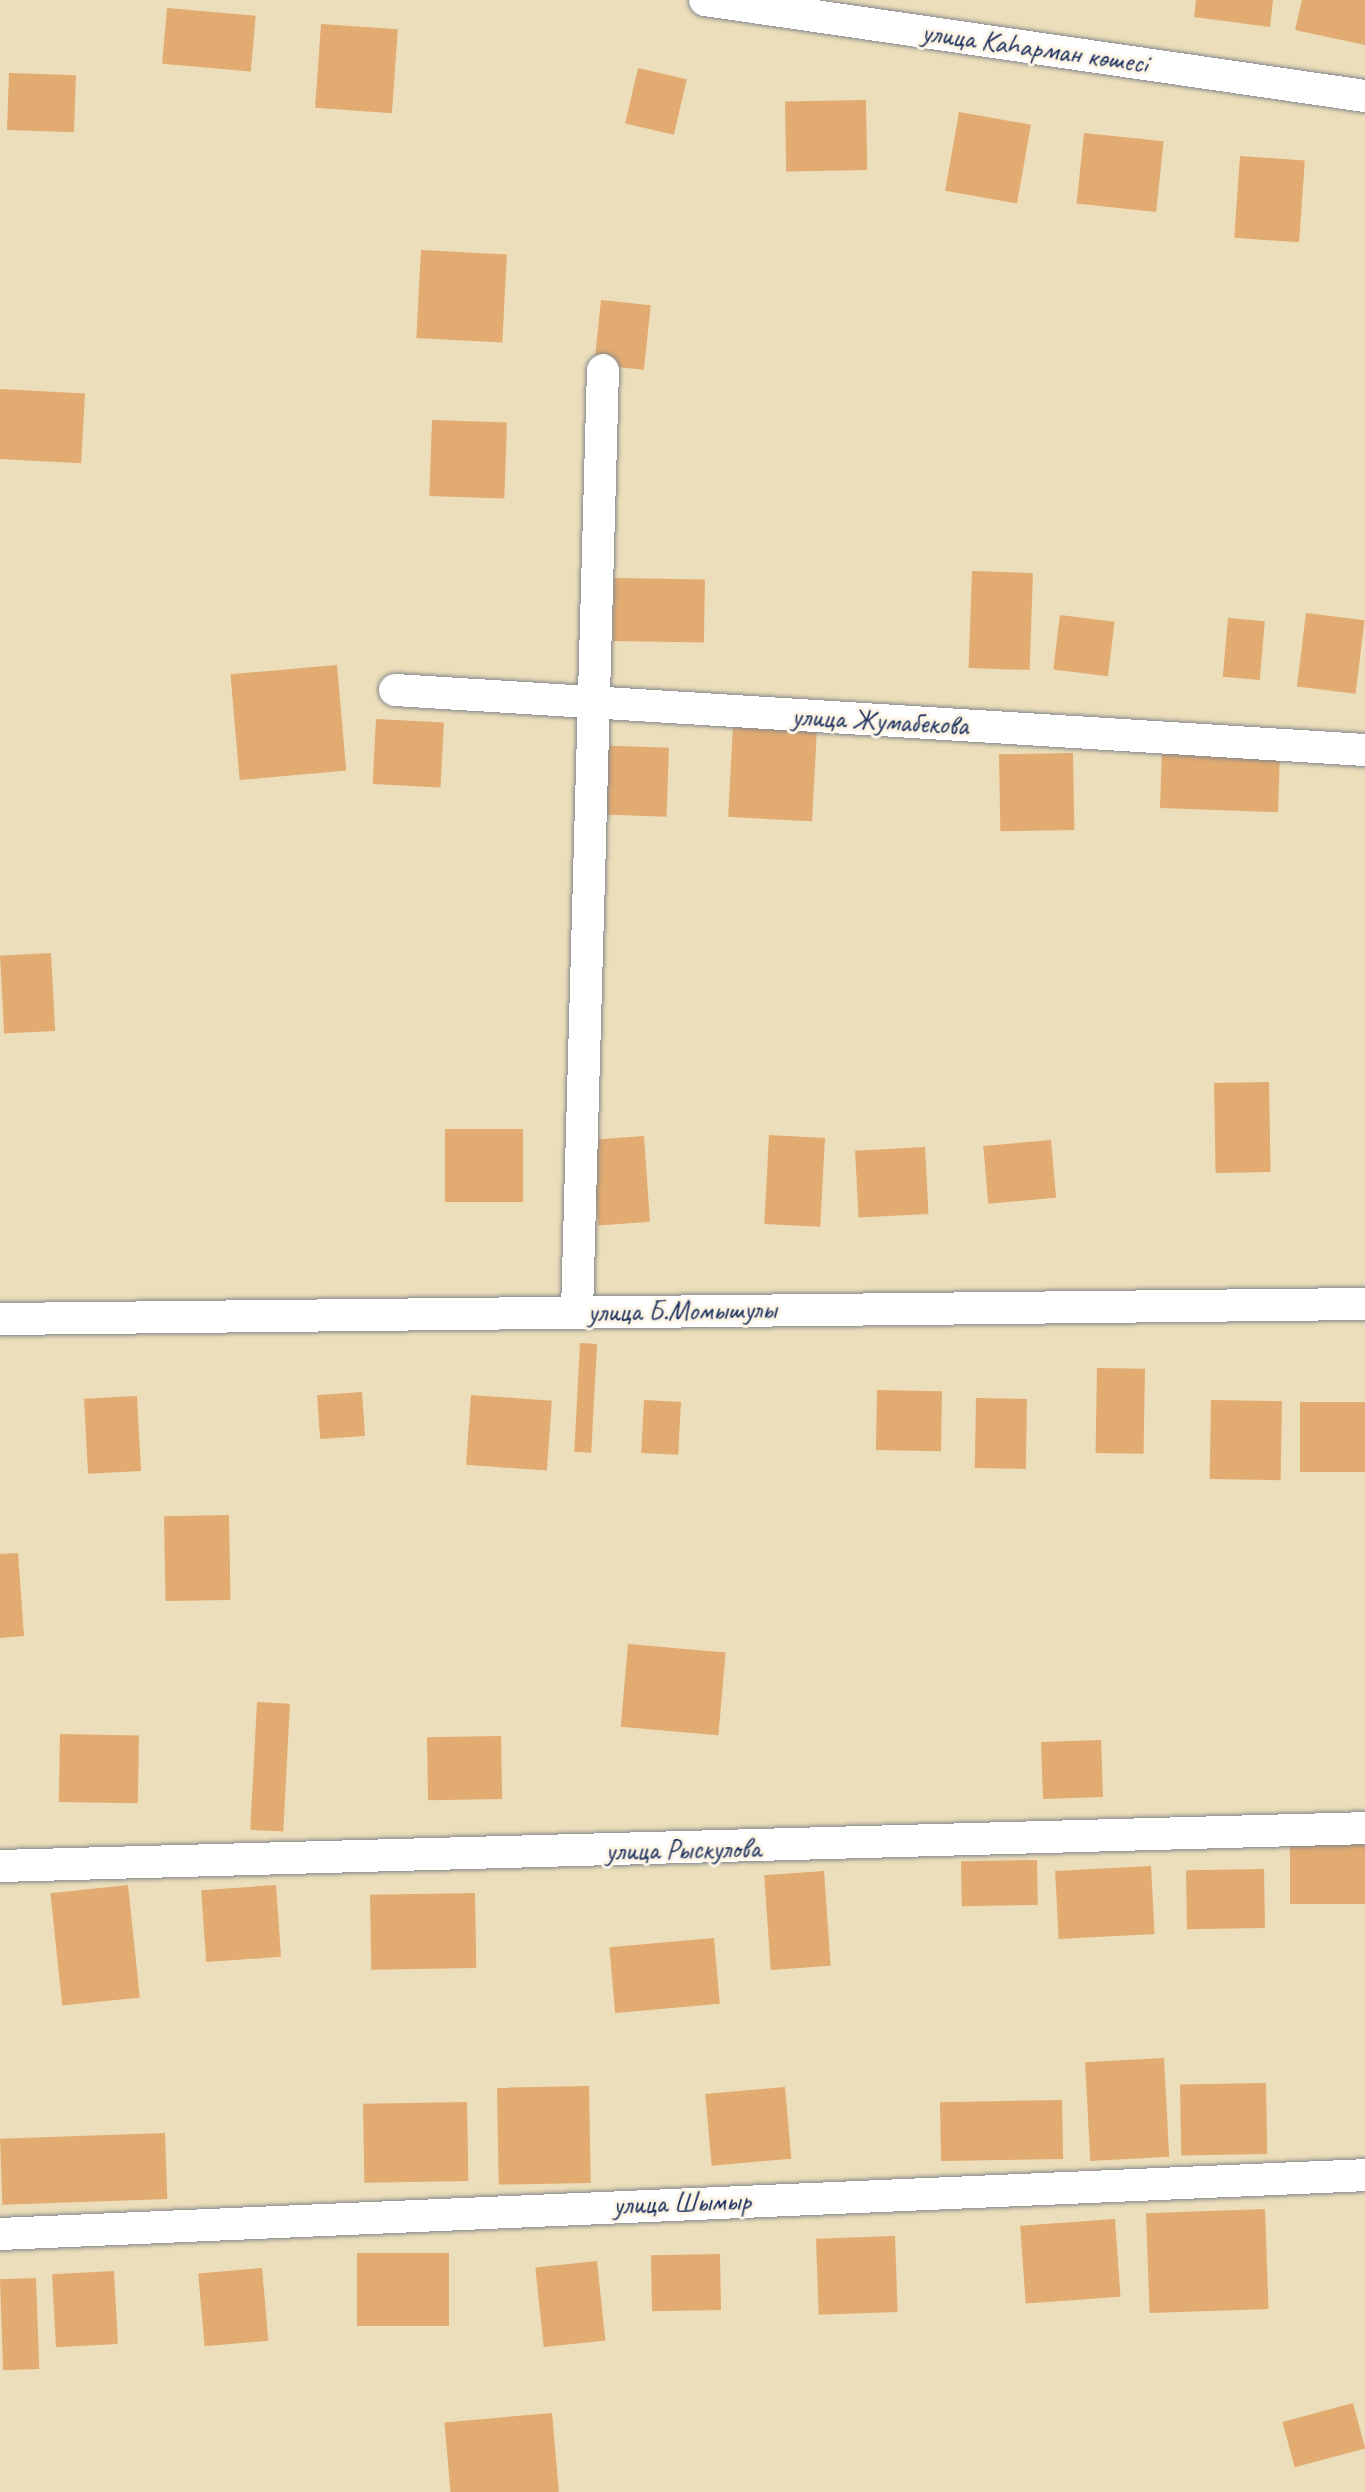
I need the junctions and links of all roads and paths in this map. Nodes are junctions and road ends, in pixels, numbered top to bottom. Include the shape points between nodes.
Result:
1 (705, 0) edge
2 (1365, 96) edge
3 (603, 370) dead end
4 (395, 690) dead end
5 (596, 705) junction
6 (1365, 750) edge
7 (1365, 1304) edge
8 (577, 1312) junction
9 (0, 1319) edge
10 (1365, 1828) edge
11 (0, 1866) edge
12 (1365, 2175) edge
13 (0, 2234) edge

1 - 2 street, улица Каһарман көшесі
3 - 5 street
4 - 5 street, улица Жумабекова
5 - 6 street, улица Жумабекова
5 - 8 street
7 - 8 street, улица Б.Момышулы
8 - 9 street, улица Б.Момышулы
10 - 11 street, улица Рыскулова
12 - 13 street, улица Шымыр

